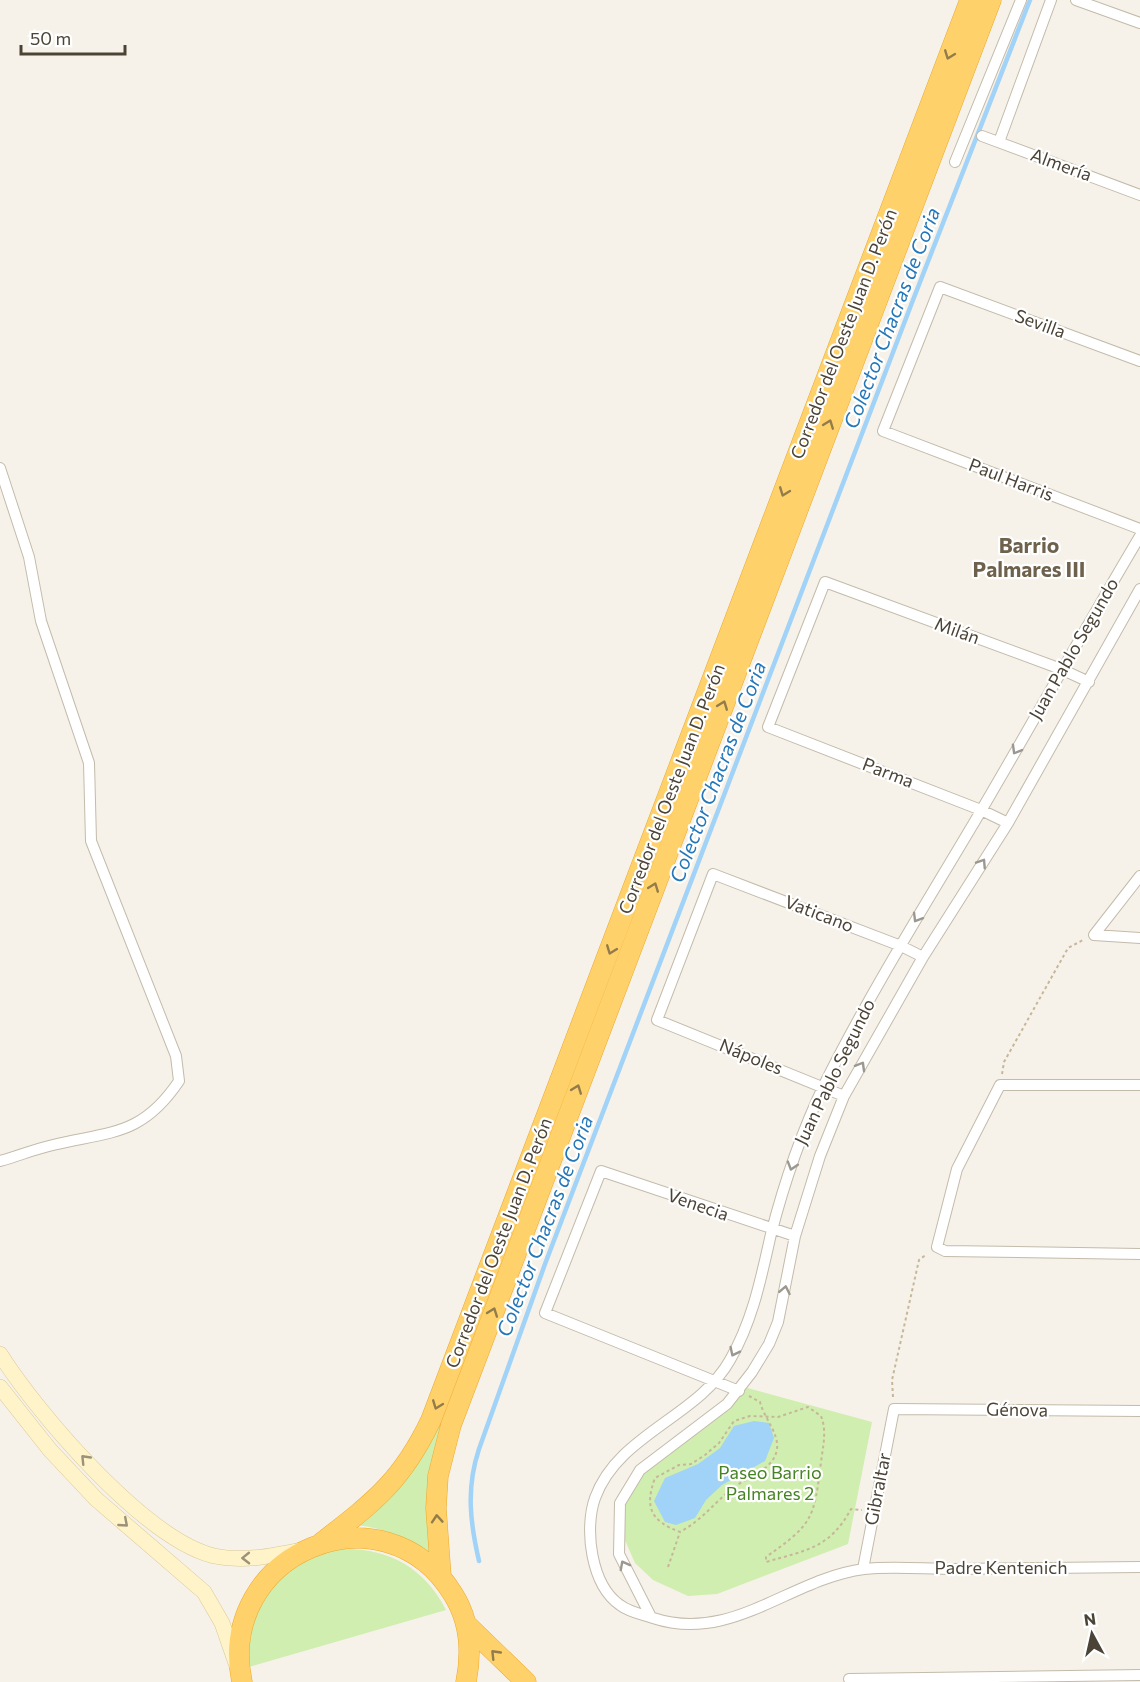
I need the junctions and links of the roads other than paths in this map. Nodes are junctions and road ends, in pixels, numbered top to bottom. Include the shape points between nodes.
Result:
1 (970, 0) edge
2 (991, 0) edge
3 (1021, 0) edge
4 (1051, 0) edge
5 (1076, 0) edge
6 (1140, 23) edge
7 (981, 136) dead end
8 (999, 142) junction
9 (955, 162) dead end
10 (1140, 195) edge
11 (1140, 361) edge
12 (883, 431) joint
13 (0, 468) edge
14 (1140, 529) edge
15 (1140, 536) edge
16 (1140, 589) edge
17 (1061, 669) junction
18 (1089, 682) junction
19 (768, 727) joint
20 (981, 810) junction
21 (1008, 822) junction
22 (1140, 876) edge
23 (1140, 938) edge
24 (901, 946) junction
25 (923, 957) junction
26 (657, 1020) joint
27 (1140, 1085) edge
28 (824, 1087) junction
29 (844, 1096) junction
30 (0, 1161) edge
31 (772, 1230) junction
32 (795, 1236) junction
33 (1140, 1254) edge
34 (0, 1354) edge
35 (714, 1381) junction
36 (0, 1387) edge
37 (739, 1391) junction
38 (894, 1409) joint
39 (1140, 1412) edge
40 (313, 1546) junction
41 (1140, 1567) edge
42 (863, 1569) junction
43 (441, 1577) junction
44 (651, 1617) junction
45 (466, 1624) junction
46 (1140, 1675) edge
47 (849, 1679) dead end
48 (242, 1680) edge
49 (466, 1682) edge
50 (526, 1682) edge

1 -> 40 highway, Corredor del Oeste Juan D. Perón via 431,1420 397,1478 364,1510
43 -> 2 highway, Corredor del Oeste Juan D. Perón via 438,1476 451,1425
3 - 9 street
4 - 8 street
5 - 6 street
7 - 8 street, Almería
8 - 10 street, Almería
11 - 12 street, Sevilla via 940,287
12 - 14 street, Paul Harris
13 - 30 street via 29,557 41,621 89,763 91,841 176,1056 179,1081 140,1123
15 - 17 street, Juan Pablo Segundo
16 - 18 street, Juan Pablo Segundo
17 - 18 street, Milán
17 - 19 street, Milán via 825,582
17 -> 20 street, Juan Pablo Segundo
18 - 21 street, Juan Pablo Segundo
19 - 20 street, Parma
20 - 21 street, Parma
20 -> 24 street, Juan Pablo Segundo
25 -> 21 street, Juan Pablo Segundo
22 - 23 street via 1094,935
24 - 25 street, Vaticano
24 - 26 street, Vaticano via 713,874
24 - 28 street, Juan Pablo Segundo
29 -> 25 street, Juan Pablo Segundo
26 - 28 street, Nápoles
27 - 33 street via 1000,1085 957,1169 937,1247 945,1251
28 - 29 street, Nápoles
28 -> 31 street, Juan Pablo Segundo via 797,1148
29 - 32 street, Juan Pablo Segundo
31 - 32 street, Venecia
31 -> 35 street, Juan Pablo Segundo via 752,1317 728,1365
31 - 35 street, Venecia via 601,1171 545,1313
37 -> 32 street, Juan Pablo Segundo via 778,1322
40 -> 34 main road via 264,1558 230,1558 177,1541 77,1451
35 - 37 street
35 - 44 street, Juan Pablo Segundo via 610,1470 591,1510 592,1547 601,1579 619,1605
36 -> 48 main road via 37,1436 88,1491 204,1592 222,1623
44 -> 37 street, Juan Pablo Segundo via 619,1554 620,1503 640,1470 700,1426
38 - 39 street, Génova
38 - 42 street, Gibraltar
40 - 43 highway via 354,1538 386,1543 416,1556
40 - 48 highway, Corredor del Oeste Juan D. Perón via 278,1567 250,1603 240,1638
41 - 42 street, Padre Kentenich
42 - 44 street, Juan Pablo Segundo via 805,1585 726,1620 685,1626
43 - 45 highway
45 - 49 highway via 470,1645
50 -> 45 highway
46 - 47 street

